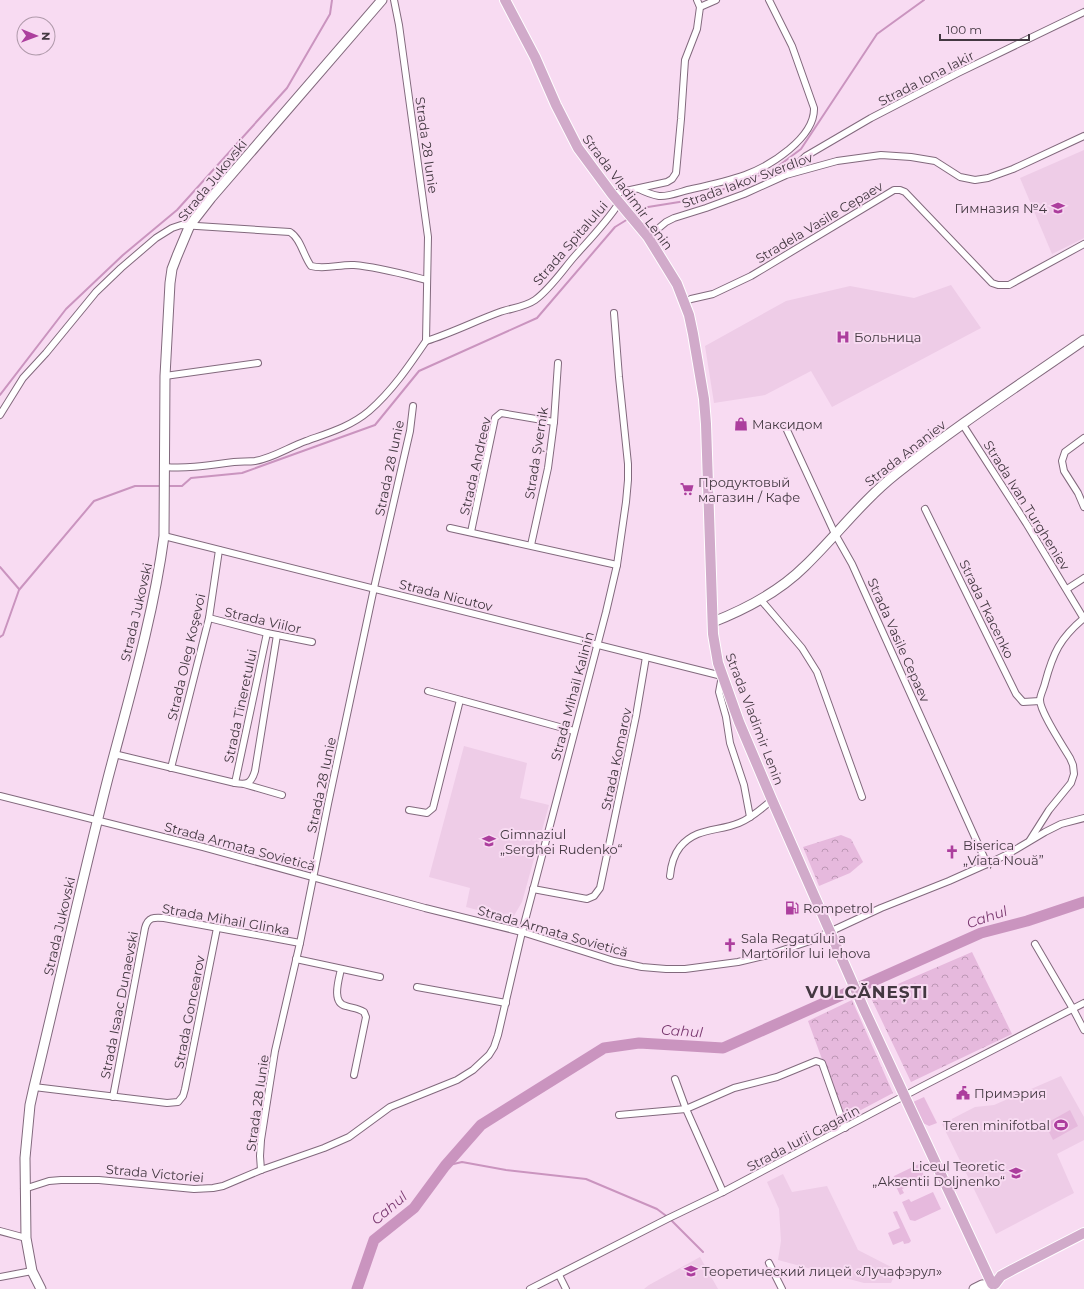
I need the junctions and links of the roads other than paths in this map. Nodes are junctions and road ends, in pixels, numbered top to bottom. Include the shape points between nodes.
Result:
1 (382, 0) edge
2 (394, 0) edge
3 (505, 0) edge
4 (697, 0) edge
5 (716, 0) edge
6 (769, 0) edge
7 (700, 7) junction
8 (1084, 12) edge
9 (1084, 136) edge
10 (786, 175) junction
11 (667, 182) junction
12 (639, 189) junction
13 (674, 193) junction
14 (612, 194) junction
15 (621, 205) junction
16 (190, 225) junction
17 (646, 235) junction
18 (1084, 244) edge
19 (426, 280) junction
20 (685, 302) junction
21 (614, 313) dead end
22 (1084, 340) edge
23 (426, 341) junction
24 (258, 363) dead end
25 (558, 363) dead end
26 (165, 376) junction
27 (413, 406) dead end
28 (0, 415) edge
29 (554, 422) junction
30 (963, 425) junction
31 (786, 428) dead end
32 (1084, 438) edge
33 (165, 467) junction
34 (1084, 507) edge
35 (925, 509) dead end
36 (450, 528) dead end
37 (471, 532) junction
38 (835, 534) junction
39 (164, 536) junction
40 (531, 545) junction
41 (220, 550) junction
42 (617, 565) junction
43 (1084, 578) edge
44 (374, 588) junction
45 (1067, 589) junction
46 (760, 600) junction
47 (208, 618) junction
48 (1084, 618) edge
49 (713, 622) junction
50 (267, 633) junction
51 (277, 635) junction
52 (312, 642) dead end
53 (597, 645) junction
54 (646, 657) junction
55 (722, 676) junction
56 (428, 691) dead end
57 (460, 700) junction
58 (1040, 700) junction
59 (574, 731) junction
60 (114, 754) junction
61 (171, 768) junction
62 (235, 782) junction
63 (242, 784) junction
64 (282, 795) dead end
65 (0, 796) edge
66 (862, 797) dead end
67 (772, 800) junction
68 (409, 810) dead end
69 (750, 817) junction
70 (1084, 818) edge
71 (98, 820) junction
72 (1028, 842) junction
73 (987, 864) junction
74 (670, 876) dead end
75 (313, 877) junction
76 (533, 889) junction
77 (149, 919) joint
78 (217, 928) junction
79 (522, 932) junction
80 (830, 933) junction
81 (300, 942) junction
82 (1034, 944) dead end
83 (296, 959) junction
84 (341, 969) junction
85 (380, 977) dead end
86 (417, 987) dead end
87 (506, 1003) junction
88 (1084, 1003) edge
89 (1073, 1009) junction
90 (1084, 1030) edge
91 (473, 1070) joint
92 (354, 1075) dead end
93 (675, 1079) dead end
94 (34, 1087) junction
95 (904, 1096) junction
96 (113, 1097) junction
97 (181, 1099) joint
98 (686, 1109) junction
99 (619, 1116) dead end
100 (845, 1128) junction
101 (261, 1170) junction
102 (24, 1188) junction
103 (723, 1192) junction
104 (0, 1231) edge
105 (1084, 1233) edge
106 (26, 1238) junction
107 (769, 1263) dead end
108 (32, 1270) junction
109 (559, 1275) junction
110 (0, 1277) edge
111 (996, 1287) edge
112 (41, 1289) edge
113 (530, 1289) edge
114 (566, 1289) edge
115 (782, 1289) edge
116 (974, 1289) edge

1 - 16 main road, Strada Jukovski
2 - 19 street, Strada 28 Iunie via 428,236
3 - 14 main road, Strada Vladimir Lenin via 536,57 578,148
4 - 7 street
5 - 7 street
6 - 13 street via 792,46 811,98 814,108 812,120 802,137 786,152 764,166 721,183
7 - 11 street via 697,29 685,60 676,173
8 - 10 street, Strada Iona Iakir via 871,118 806,156
9 - 10 street, Strada Iakov Sverdlov via 1013,169 975,180 960,177 935,161 894,155 837,160
10 - 17 street, Strada Iakov Sverdlov via 744,194 670,220
11 - 12 street
11 - 13 street
12 - 13 street via 660,196
12 - 14 street
14 - 15 main road, Strada Vladimir Lenin
15 - 17 main road, Strada Vladimir Lenin
15 - 23 street, Strada Spitalului via 535,300
16 - 19 street via 290,232 297,238 311,266 370,267
16 - 26 main road, Strada Jukovski via 177,256 170,283
16 - 28 street via 172,228 156,238 96,292 23,378
17 - 20 main road, Strada Vladimir Lenin via 674,279
18 - 20 street, Stradela Vasile Cepaev via 1003,286 992,282 908,195 900,190 894,190 751,276 713,294
19 - 23 street, Strada 28 Iunie
20 - 49 main road, Strada Vladimir Lenin via 704,399
21 - 42 street, Strada Mihail Kalinin via 628,464
22 - 30 main road, Strada Ananiev
23 - 33 street via 388,393 368,412 347,426 256,461 182,468
24 - 26 street
25 - 29 street, Strada Șvernik
26 - 33 main road, Strada Jukovski
27 - 44 street, Strada 28 Iunie via 410,431
29 - 37 street, Strada Andreev via 501,413 495,418
29 - 40 street, Strada Șvernik
30 - 38 main road, Strada Ananiev via 892,477
30 - 45 street, Strada Ivan Turgheniev
31 - 38 street, Strada Vasile Cepaev
32 - 34 street via 1065,452 1062,461 1064,471
33 - 39 main road, Strada Jukovski
35 - 58 street, Strada Tkacenko via 1016,694 1023,702
36 - 37 street
37 - 40 street
38 - 46 main road, Strada Ananiev via 792,578
38 - 73 street, Strada Vasile Cepaev via 852,564
39 - 41 street, Strada Nicutov
39 - 60 main road, Strada Jukovski via 152,603
40 - 42 street
41 - 44 street, Strada Nicutov
41 - 47 street, Strada Oleg Koşevoi
42 - 53 street, Strada Mihail Kalinin
43 - 45 street
44 - 53 street, Strada Nicutov
44 - 75 street, Strada 28 Iunie
45 - 48 street, Strada Ivan Turgheniev
46 - 49 main road, Strada Ananiev
46 - 66 street via 802,648 817,672
47 - 50 street, Strada Viilor
47 - 61 street, Strada Oleg Koşevoi
48 - 58 street via 1072,628 1057,649
49 - 55 main road, Strada Vladimir Lenin via 715,654
50 - 51 street, Strada Viilor
50 - 62 street, Strada Tineretului
51 - 52 street, Strada Viilor
51 - 63 street, Strada Tineretului via 255,772 248,783
53 - 54 street, Strada Nicutov
53 - 59 street, Strada Mihail Kalinin
54 - 55 street, Strada Nicutov
54 - 76 street, Strada Komarov via 600,888 594,896 587,899
55 - 67 main road, Strada Vladimir Lenin
55 - 69 street via 719,692
56 - 57 street
57 - 59 street
57 - 68 street via 433,808 427,812
58 - 72 street via 1070,758 1074,774 1071,783
59 - 76 street, Strada Mihail Kalinin
60 - 61 street
60 - 71 main road, Strada Jukovski
61 - 62 street
62 - 63 street
63 - 64 street
65 - 71 street, Strada Armata Sovietică
67 - 69 street
67 - 80 main road, Strada Vladimir Lenin
69 - 74 street via 731,826 692,835 674,857
70 - 72 street, Strada Armata Sovietică via 1060,824
71 - 75 street, Strada Armata Sovietică
71 - 94 main road, Strada Jukovski
72 - 73 street, Strada Armata Sovietică
73 - 80 street, Strada Armata Sovietică via 881,908
75 - 79 street, Strada Armata Sovietică
75 - 81 street, Strada 28 Iunie
76 - 79 street, Strada Mihail Kalinin
77 - 78 street, Strada Mihail Glinka via 156,917
77 - 96 street, Strada Isaac Dunaevski via 146,922
78 - 81 street, Strada Mihail Glinka
78 - 97 street, Strada Goncearov via 185,1090
79 - 80 street, Strada Armata Sovietică via 614,961 666,969 754,959
79 - 87 street, Strada Mihail Kalinin
80 - 95 main road, Strada Vladimir Lenin
81 - 83 street, Strada 28 Iunie
82 - 89 street
83 - 84 street
83 - 101 street, Strada 28 Iunie via 275,1051 261,1140
84 - 85 street
84 - 92 street via 337,998 344,1006 358,1008 366,1017
86 - 87 street
87 - 91 street, Strada Mihail Kalinin via 494,1047
88 - 89 street, Strada Iurii Gagarin
89 - 90 street
89 - 95 street, Strada Iurii Gagarin
91 - 101 street, Strada Victoriei via 457,1080 390,1107 365,1127 340,1141
93 - 98 street
94 - 96 street, Strada Isaac Dunaevski
94 - 102 main road, Strada Jukovski via 27,1125
95 - 100 street, Strada Iurii Gagarin
95 - 111 main road, Strada Vladimir Lenin
96 - 97 street, Strada Isaac Dunaevski via 167,1103 178,1102
98 - 99 street
98 - 100 street via 734,1088 777,1077 816,1061 822,1063
98 - 103 street
100 - 103 street, Strada Iurii Gagarin
101 - 102 street, Strada Victoriei via 224,1186 204,1190 80,1179 49,1181
102 - 106 main road, Strada Jukovski
103 - 109 street, Strada Iurii Gagarin
104 - 106 street
105 - 111 main road via 1001,1276
106 - 108 main road, Strada Jukovski
107 - 115 street
108 - 110 street
108 - 112 main road, Strada Jukovski
109 - 113 street, Strada Iurii Gagarin
109 - 114 street
111 - 116 main road via 982,1285

